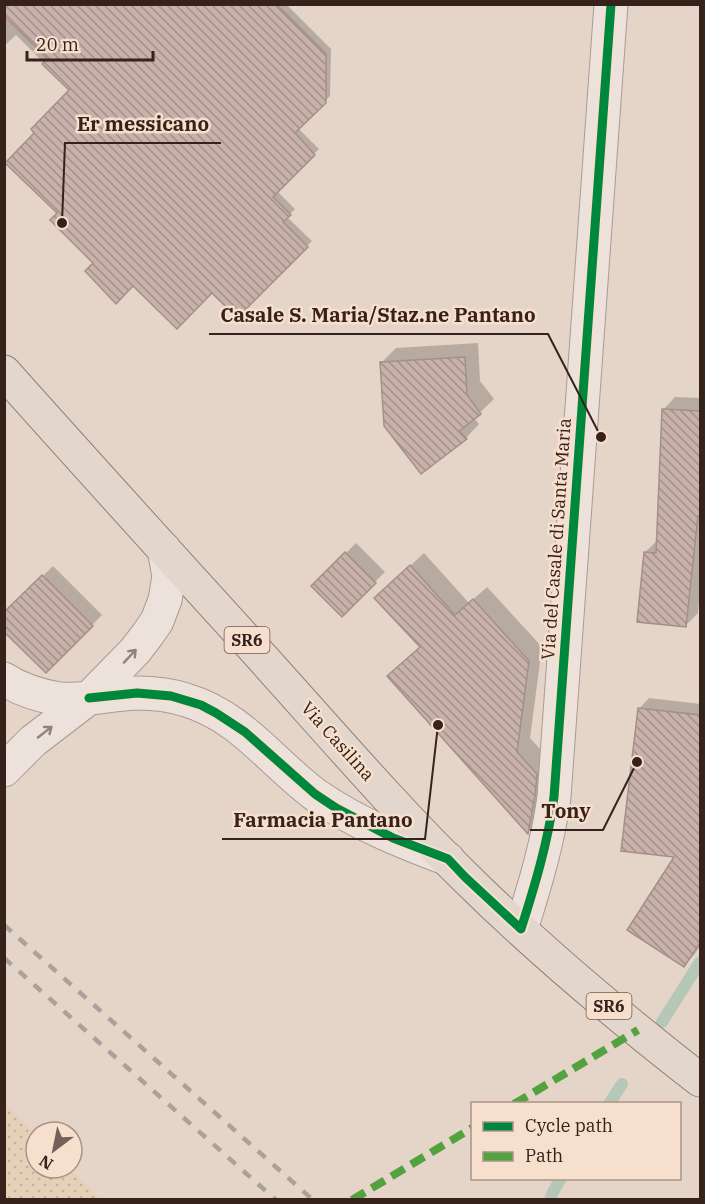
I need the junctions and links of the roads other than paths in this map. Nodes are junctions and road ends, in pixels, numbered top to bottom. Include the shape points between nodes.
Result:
1 (611, 4) edge
2 (4, 372) edge
3 (164, 549) junction
4 (4, 679) edge
5 (89, 698) junction
6 (4, 770) edge
7 (448, 859) junction
8 (520, 929) junction
9 (700, 1080) edge

1 - 8 street, Via del Casale di Santa Maria via 554,797 541,863
2 - 3 main road, Via Casilina / SR6
5 -> 3 street via 135,651 157,621 169,576
3 - 7 main road, Via Casilina / SR6
4 - 5 street via 44,696
6 -> 5 street via 33,741
5 - 7 street via 138,693 171,696 201,705 245,732 315,795 393,838
7 - 8 main road, Via Casilina / SR6
8 - 9 main road, Via Casilina / SR6

